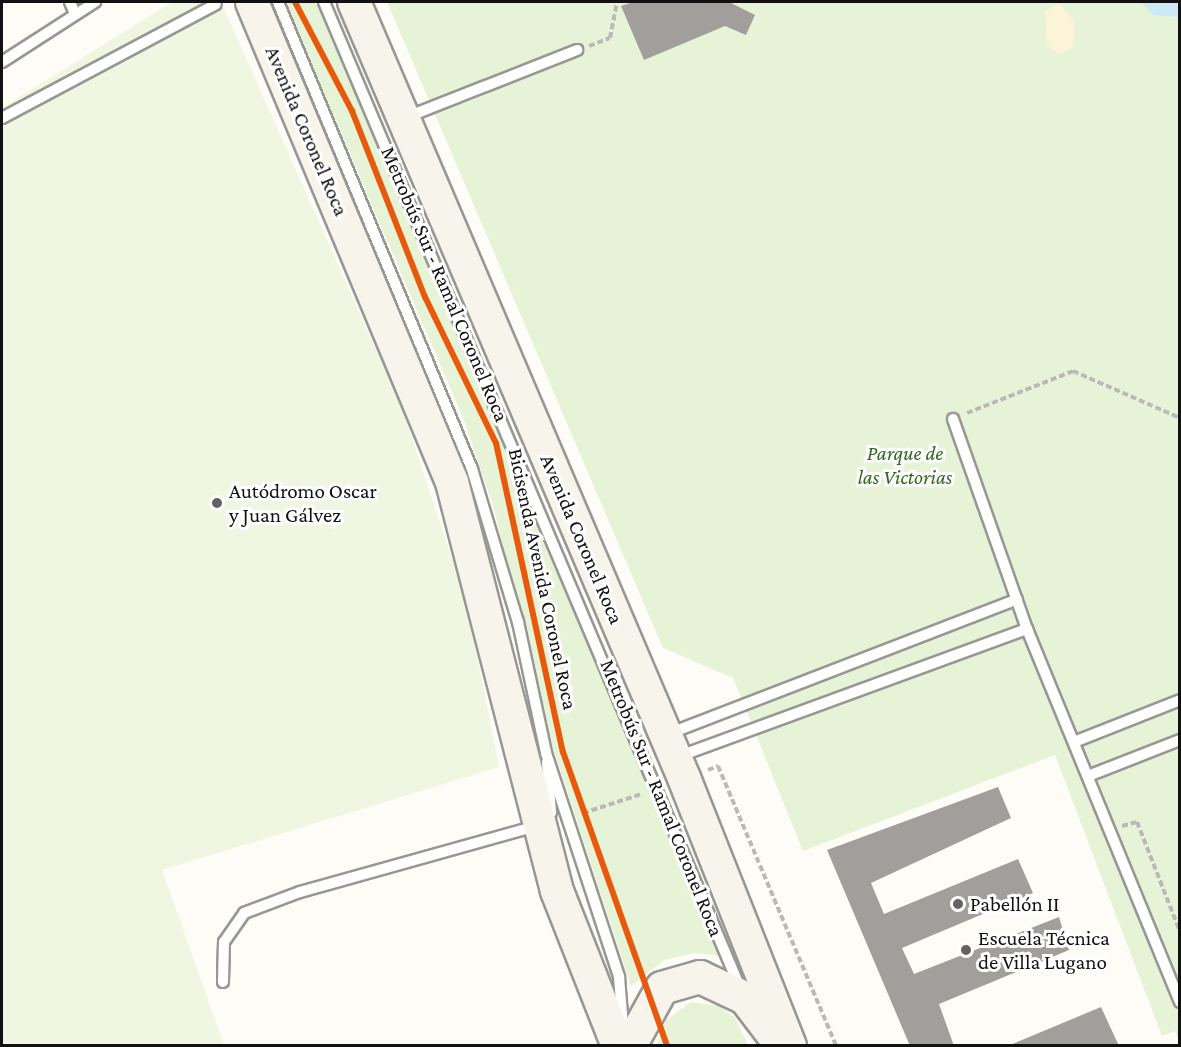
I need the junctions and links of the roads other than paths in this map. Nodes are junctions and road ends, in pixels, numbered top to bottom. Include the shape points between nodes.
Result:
1 (70, 2) edge
2 (95, 2) edge
3 (252, 2) edge
4 (278, 2) edge
5 (324, 2) edge
6 (354, 2) edge
7 (216, 4) dead end
8 (75, 14) junction
9 (577, 50) road end
10 (2, 62) edge
11 (2, 118) edge
12 (404, 118) junction
13 (952, 419) road end
14 (1017, 598) junction
15 (1027, 629) junction
16 (1179, 700) edge
17 (1179, 740) edge
18 (1074, 742) junction
19 (669, 747) junction
20 (546, 753) junction
21 (1088, 776) junction
22 (537, 826) junction
23 (556, 891) junction
24 (223, 982) dead end
25 (745, 998) junction
26 (1179, 1002) edge
27 (618, 1046) edge
28 (625, 1046) edge
29 (630, 1046) edge
30 (781, 1046) edge
31 (790, 1046) edge

1 - 8 lane
2 - 8 lane
3 - 22 main road, Avenida Coronel Roca via 452,482 501,655
4 - 20 lane, Metrobús Sur - Ramal Coronel Roca via 472,469 518,622
5 - 25 lane, Metrobús Sur - Ramal Coronel Roca
6 - 12 main road, Avenida Coronel Roca
7 - 11 lane
8 - 10 lane
9 - 12 lane
12 - 19 main road, Avenida Coronel Roca
13 - 14 lane
14 - 15 lane
14 - 19 lane
15 - 18 lane
15 - 19 lane
16 - 18 lane
17 - 21 lane
18 - 21 lane
19 - 31 main road, Avenida Coronel Roca
20 - 23 lane
20 - 28 lane, Metrobús Sur - Ramal Coronel Roca via 619,977
21 - 26 lane
22 - 23 main road, Avenida Coronel Roca
22 - 24 lane via 300,892 244,913 224,942
23 - 27 main road, Avenida Coronel Roca
25 - 29 main road via 716,982 682,978 650,1003
25 - 30 main road

